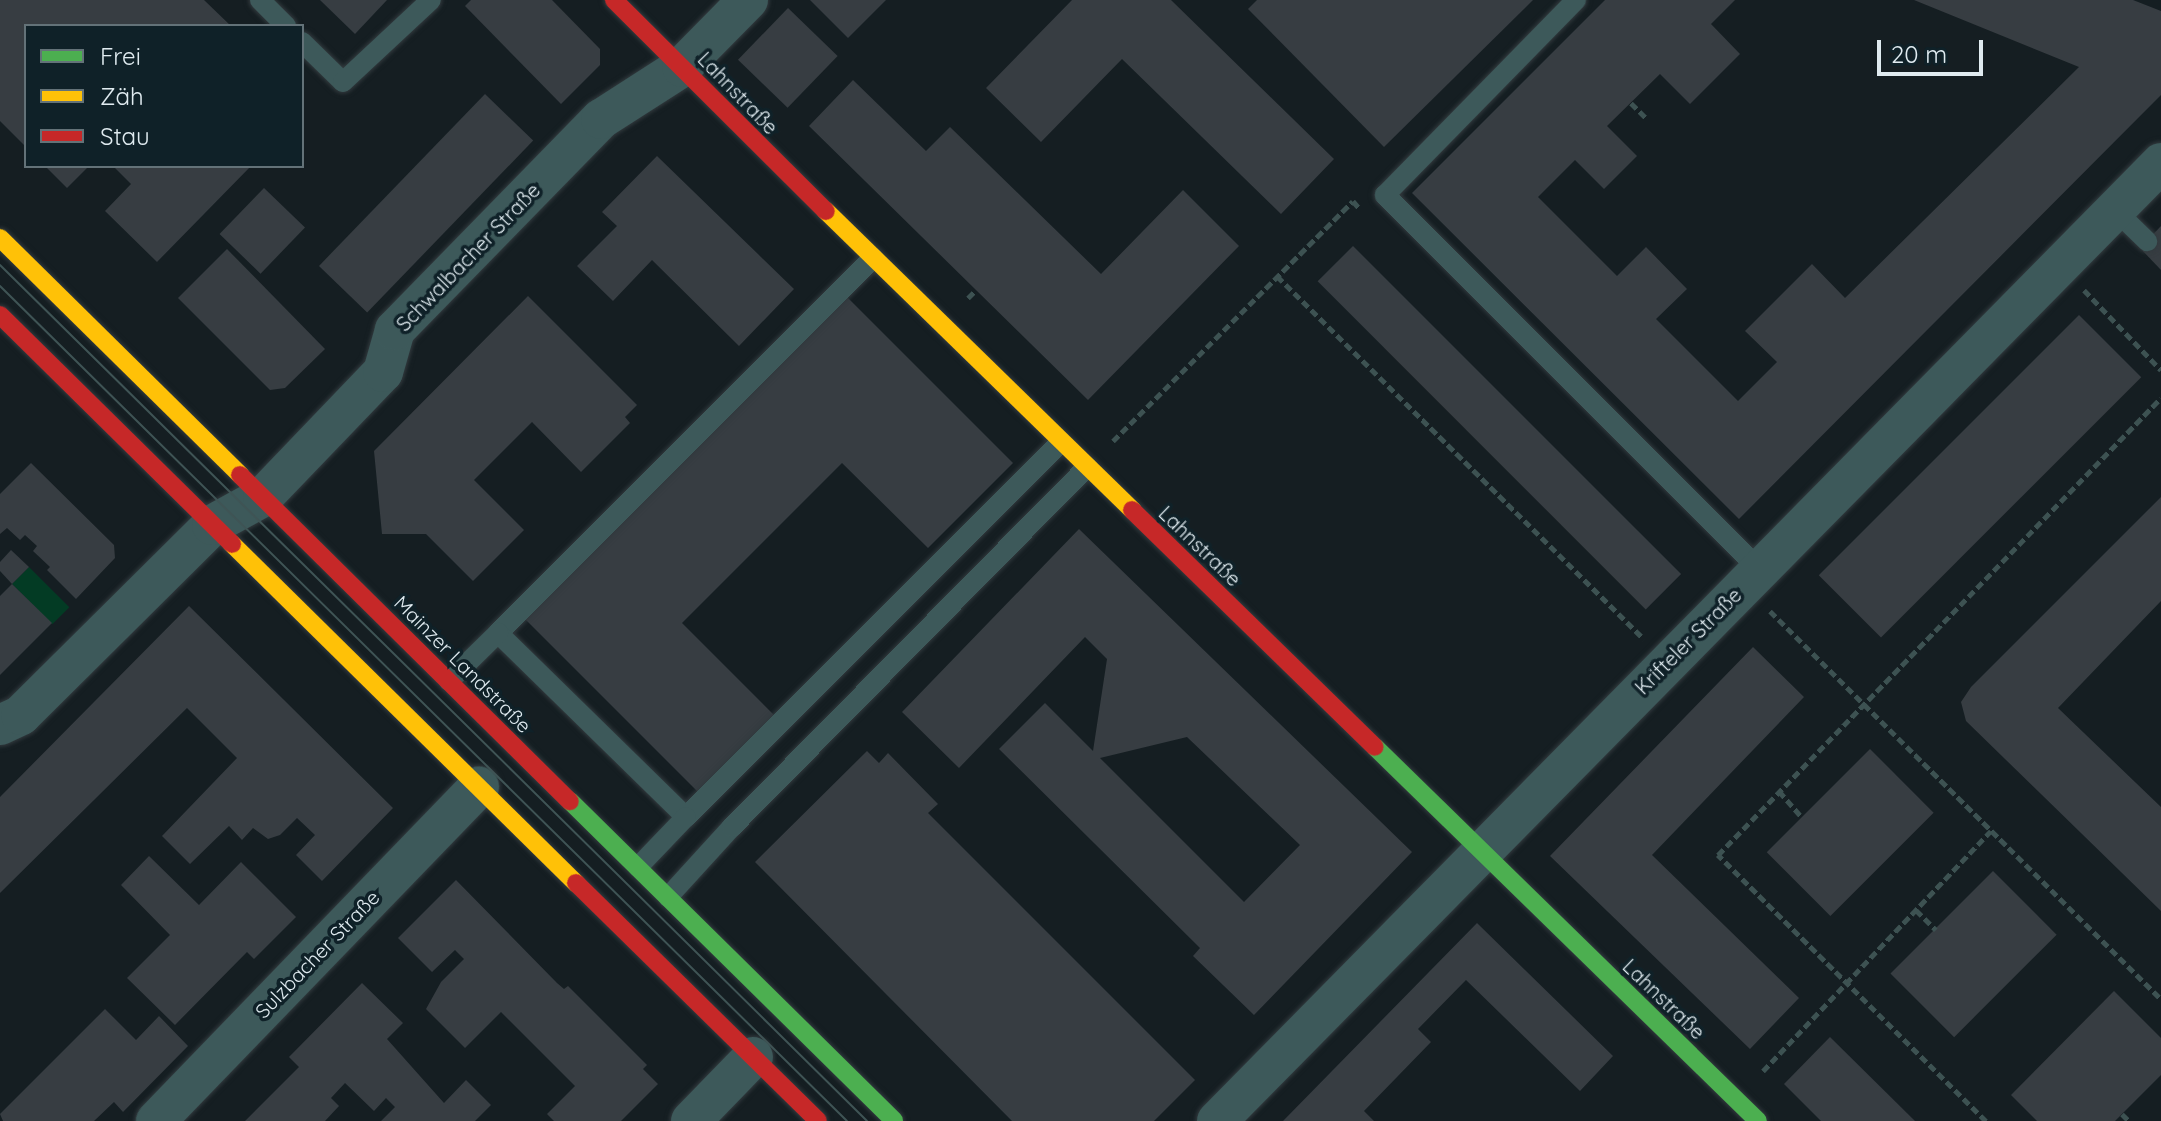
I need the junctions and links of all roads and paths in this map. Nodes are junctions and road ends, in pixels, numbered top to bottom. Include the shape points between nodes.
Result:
1 (260, 0) edge
2 (431, 0) edge
3 (614, 0) edge
4 (748, 0) edge
5 (1576, 0) edge
6 (284, 24) edge
7 (304, 44) edge
8 (682, 67) junction
9 (1631, 103) dead end
10 (1646, 118) dead end
11 (2161, 163) edge
12 (2115, 210) junction
13 (1364, 213) dead end
14 (0, 238) edge
15 (2147, 241) dead end
16 (873, 258) junction
17 (1277, 276) junction
18 (2084, 289) dead end
19 (0, 315) edge
20 (2161, 370) edge
21 (2161, 398) edge
22 (1061, 442) junction
23 (1087, 467) junction
24 (263, 497) junction
25 (212, 525) junction
26 (1759, 569) junction
27 (1780, 621) dead end
28 (498, 633) junction
29 (1665, 664) junction
30 (449, 681) junction
31 (1863, 707) junction
32 (0, 725) edge
33 (479, 787) junction
34 (1779, 791) junction
35 (686, 817) junction
36 (1802, 817) dead end
37 (1991, 831) junction
38 (1480, 851) junction
39 (638, 867) junction
40 (668, 897) junction
41 (1916, 910) junction
42 (1936, 930) dead end
43 (1847, 984) junction
44 (2161, 999) edge
45 (753, 1057) junction
46 (1736, 1100) junction
47 (2122, 1114) dead end
48 (156, 1121) edge
49 (691, 1121) edge
50 (818, 1121) edge
51 (894, 1121) edge
52 (1217, 1121) edge
53 (1758, 1121) edge
54 (1986, 1121) edge
55 (2129, 1121) edge

1 - 6 lane
2 - 7 lane via 343,82
3 - 8 main road, Lahnstraße
4 - 8 street, Schwalbacher Straße
5 - 26 lane via 1385,195
8 - 16 main road, Lahnstraße
8 - 24 street, Schwalbacher Straße via 601,119 395,330 383,372
9 - 10 path
11 - 12 street, Krifteler Straße
12 - 15 lane
12 - 26 street, Krifteler Straße
13 - 17 path via 1353,201
14 - 24 main road, Mainzer Landstraße
16 - 22 main road, Lahnstraße
16 - 28 lane
17 - 23 path
17 - 29 path
18 - 20 path
19 - 25 main road
21 - 31 path
22 - 23 main road, Lahnstraße
22 - 35 lane
23 - 38 main road, Lahnstraße
23 - 40 lane
24 - 25 street, Schwalbacher Straße
24 - 30 main road, Mainzer Landstraße
25 - 32 street, Schwalbacher Straße via 21,715
25 - 33 main road
26 - 29 street, Krifteler Straße
27 - 31 path
28 - 30 lane
28 - 35 lane
29 - 38 street, Krifteler Straße
30 - 39 main road, Mainzer Landstraße
31 - 34 path
31 - 37 path
33 - 45 main road
33 - 48 street, Sulzbacher Straße
34 - 36 path
34 - 43 path via 1718,855
35 - 39 lane
37 - 41 path
37 - 44 path
38 - 46 main road, Lahnstraße
38 - 52 street, Krifteler Straße
39 - 40 main road, Mainzer Landstraße
40 - 51 main road, Mainzer Landstraße
41 - 42 path
41 - 43 path
43 - 46 path
43 - 54 path
45 - 49 street
45 - 50 main road
46 - 53 main road, Lahnstraße
47 - 55 path

